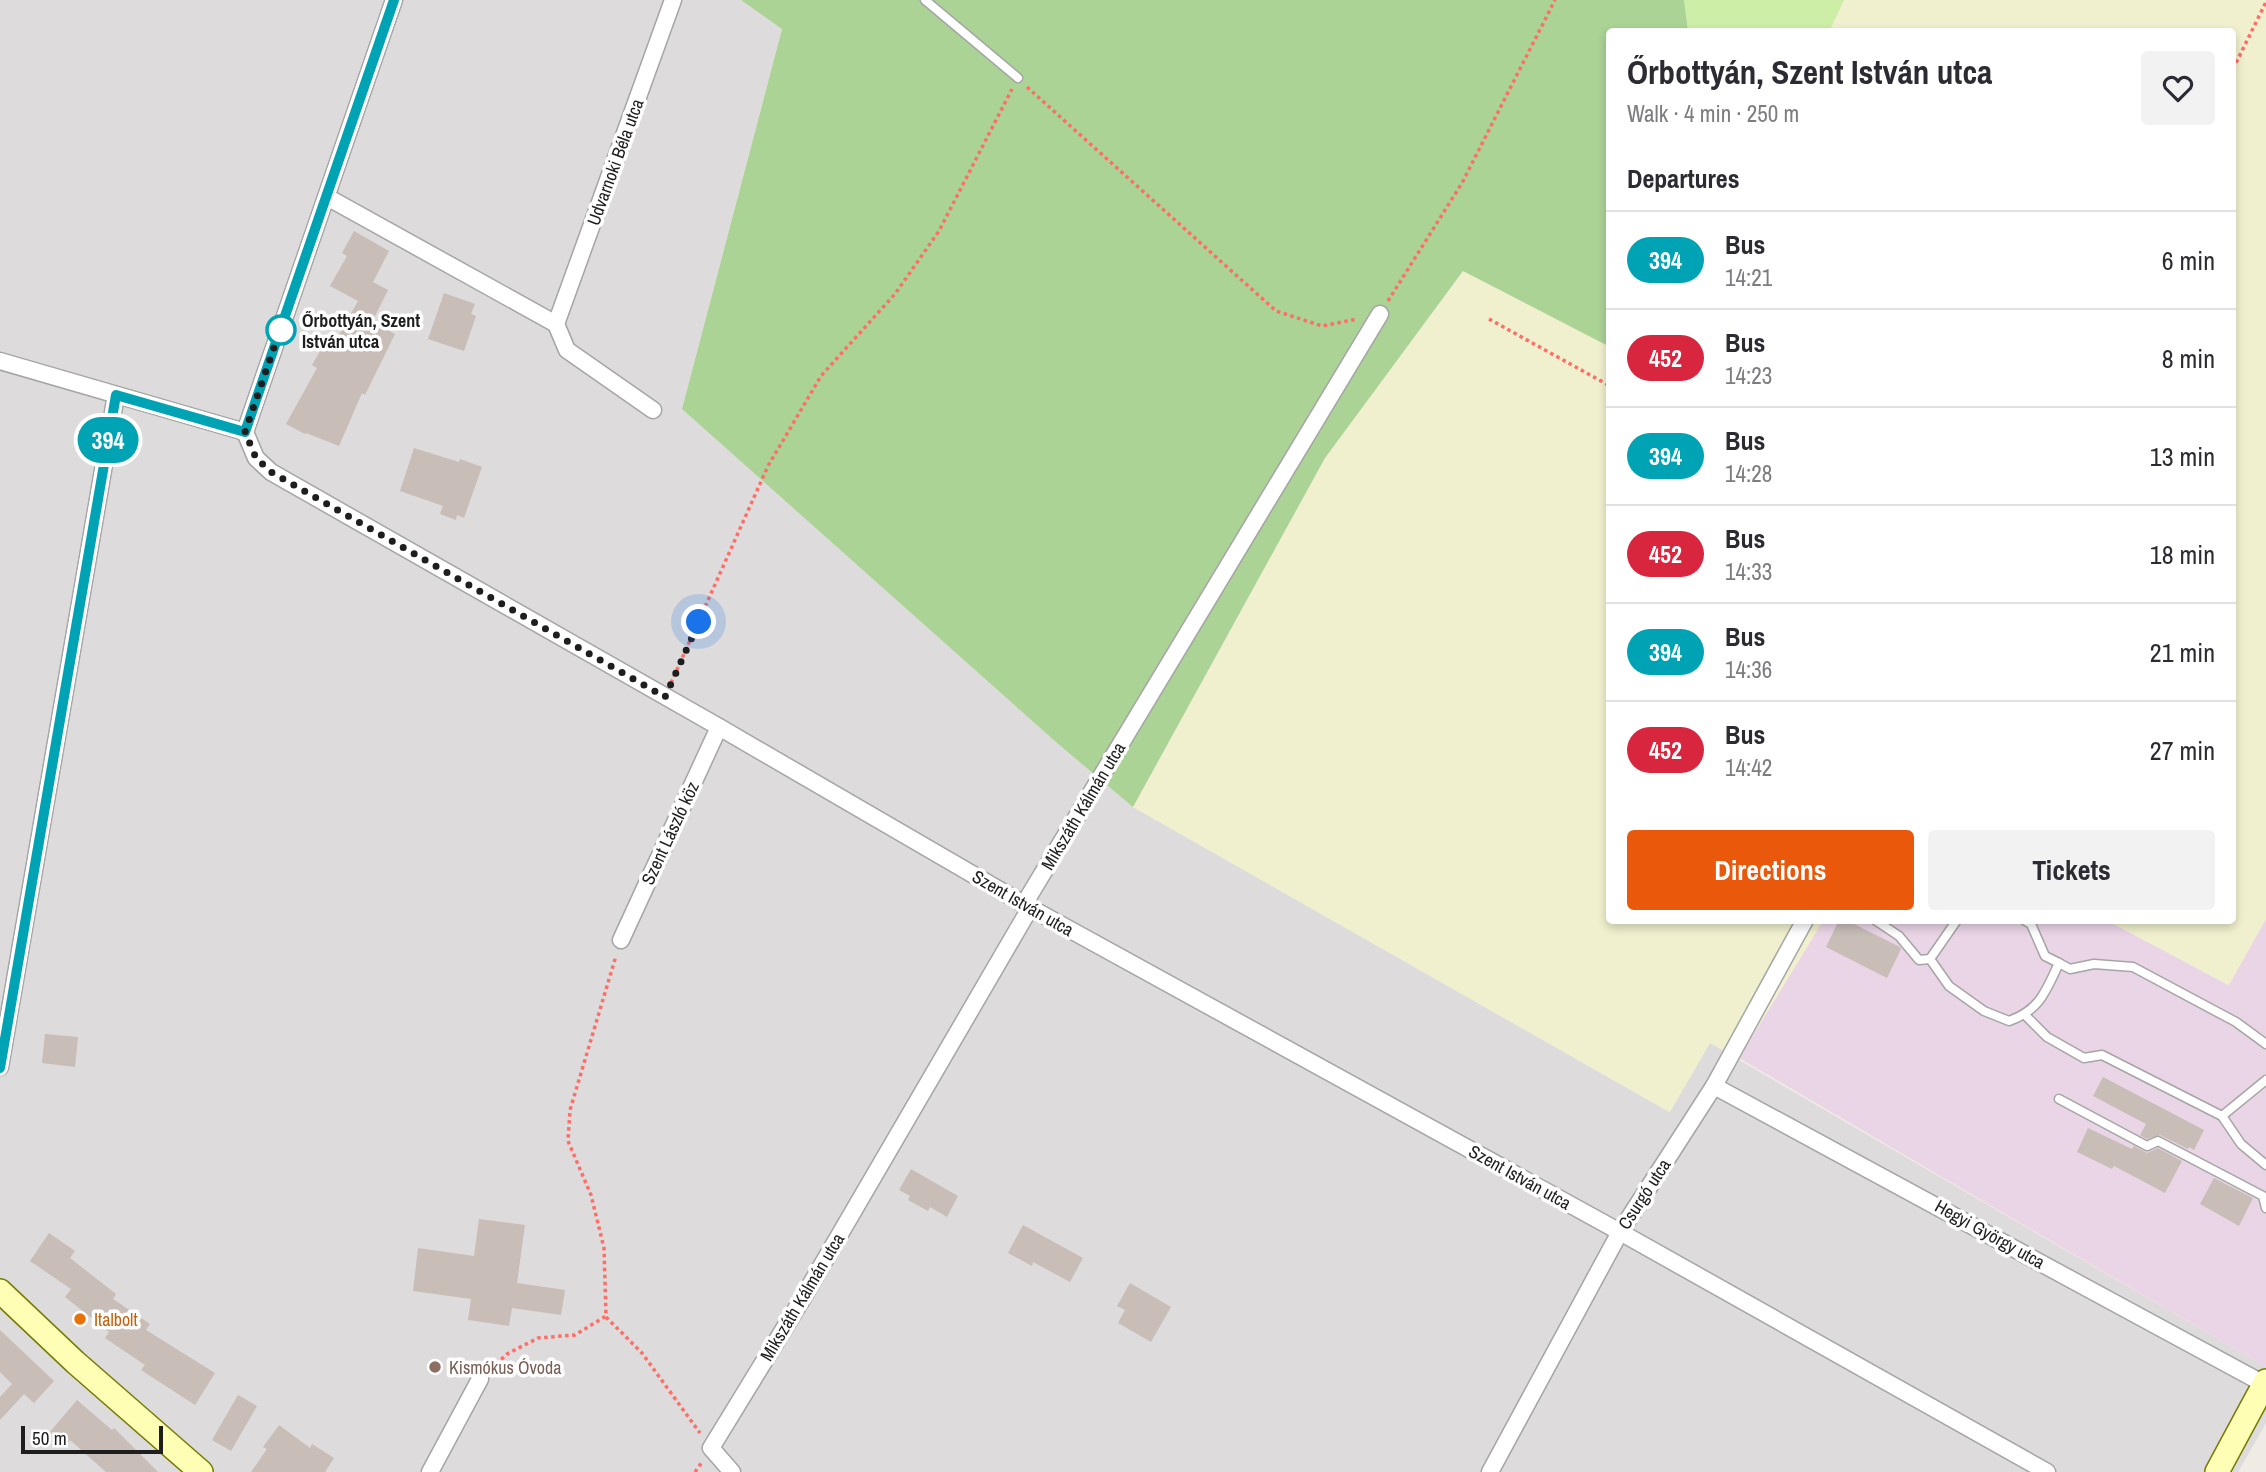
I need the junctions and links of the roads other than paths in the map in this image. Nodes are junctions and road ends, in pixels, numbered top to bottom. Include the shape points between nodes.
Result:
1 (394, 0) edge
2 (673, 0) edge
3 (925, 0) edge
4 (1018, 78) road end
5 (327, 197) junction
6 (1380, 314) road end
7 (556, 324) junction
8 (0, 361) edge
9 (116, 395) junction
10 (653, 410) dead end
11 (245, 432) junction
12 (719, 727) junction
13 (1027, 906) junction
14 (1803, 924) edge
15 (1881, 924) edge
16 (1954, 924) edge
17 (2031, 924) edge
18 (621, 940) road end
19 (1930, 959) junction
20 (2059, 963) junction
21 (2025, 1015) junction
22 (2266, 1044) edge
23 (0, 1067) edge
24 (2266, 1080) edge
25 (1714, 1086) junction
26 (2059, 1099) dead end
27 (2222, 1116) junction
28 (2266, 1165) edge
29 (2266, 1208) edge
30 (1620, 1232) junction
31 (0, 1291) edge
32 (480, 1379) road end
33 (2265, 1382) edge
34 (201, 1472) edge
35 (430, 1472) edge
36 (732, 1472) edge
37 (1490, 1472) edge
38 (2047, 1472) edge
39 (2217, 1472) edge

1 - 5 street
2 - 7 street, Udvarnoki Béla utca
3 - 4 lane
5 - 7 street
5 - 11 street
6 - 13 street, Mikszáth Kálmán utca
7 - 10 street via 567,351
8 - 9 street
9 - 11 street
9 - 23 street
11 - 12 street, Szent István utca via 256,458 271,472
12 - 13 street, Szent István utca
12 - 18 street, Szent László köz
13 - 30 street, Szent István utca
13 - 36 street, Mikszáth Kálmán utca via 984,988 711,1448
14 - 25 street, Csurgó utca
15 - 19 lane via 1899,936 1919,960
16 - 19 lane
17 - 20 lane via 2045,956
19 - 21 lane via 1949,986 1984,1011 2009,1021
20 - 21 lane via 2042,1000
20 - 22 lane via 2070,969 2094,964 2133,967 2236,1022
21 - 27 lane via 2047,1037 2084,1058 2102,1055
24 - 27 lane
25 - 30 street, Csurgó utca
25 - 33 street, Hegyi György utca
26 - 29 lane via 2147,1146 2158,1141 2263,1196
27 - 28 lane via 2241,1144
30 - 37 street, Csurgó utca
30 - 38 street, Szent István utca
31 - 34 main road
32 - 35 street
33 - 39 main road

